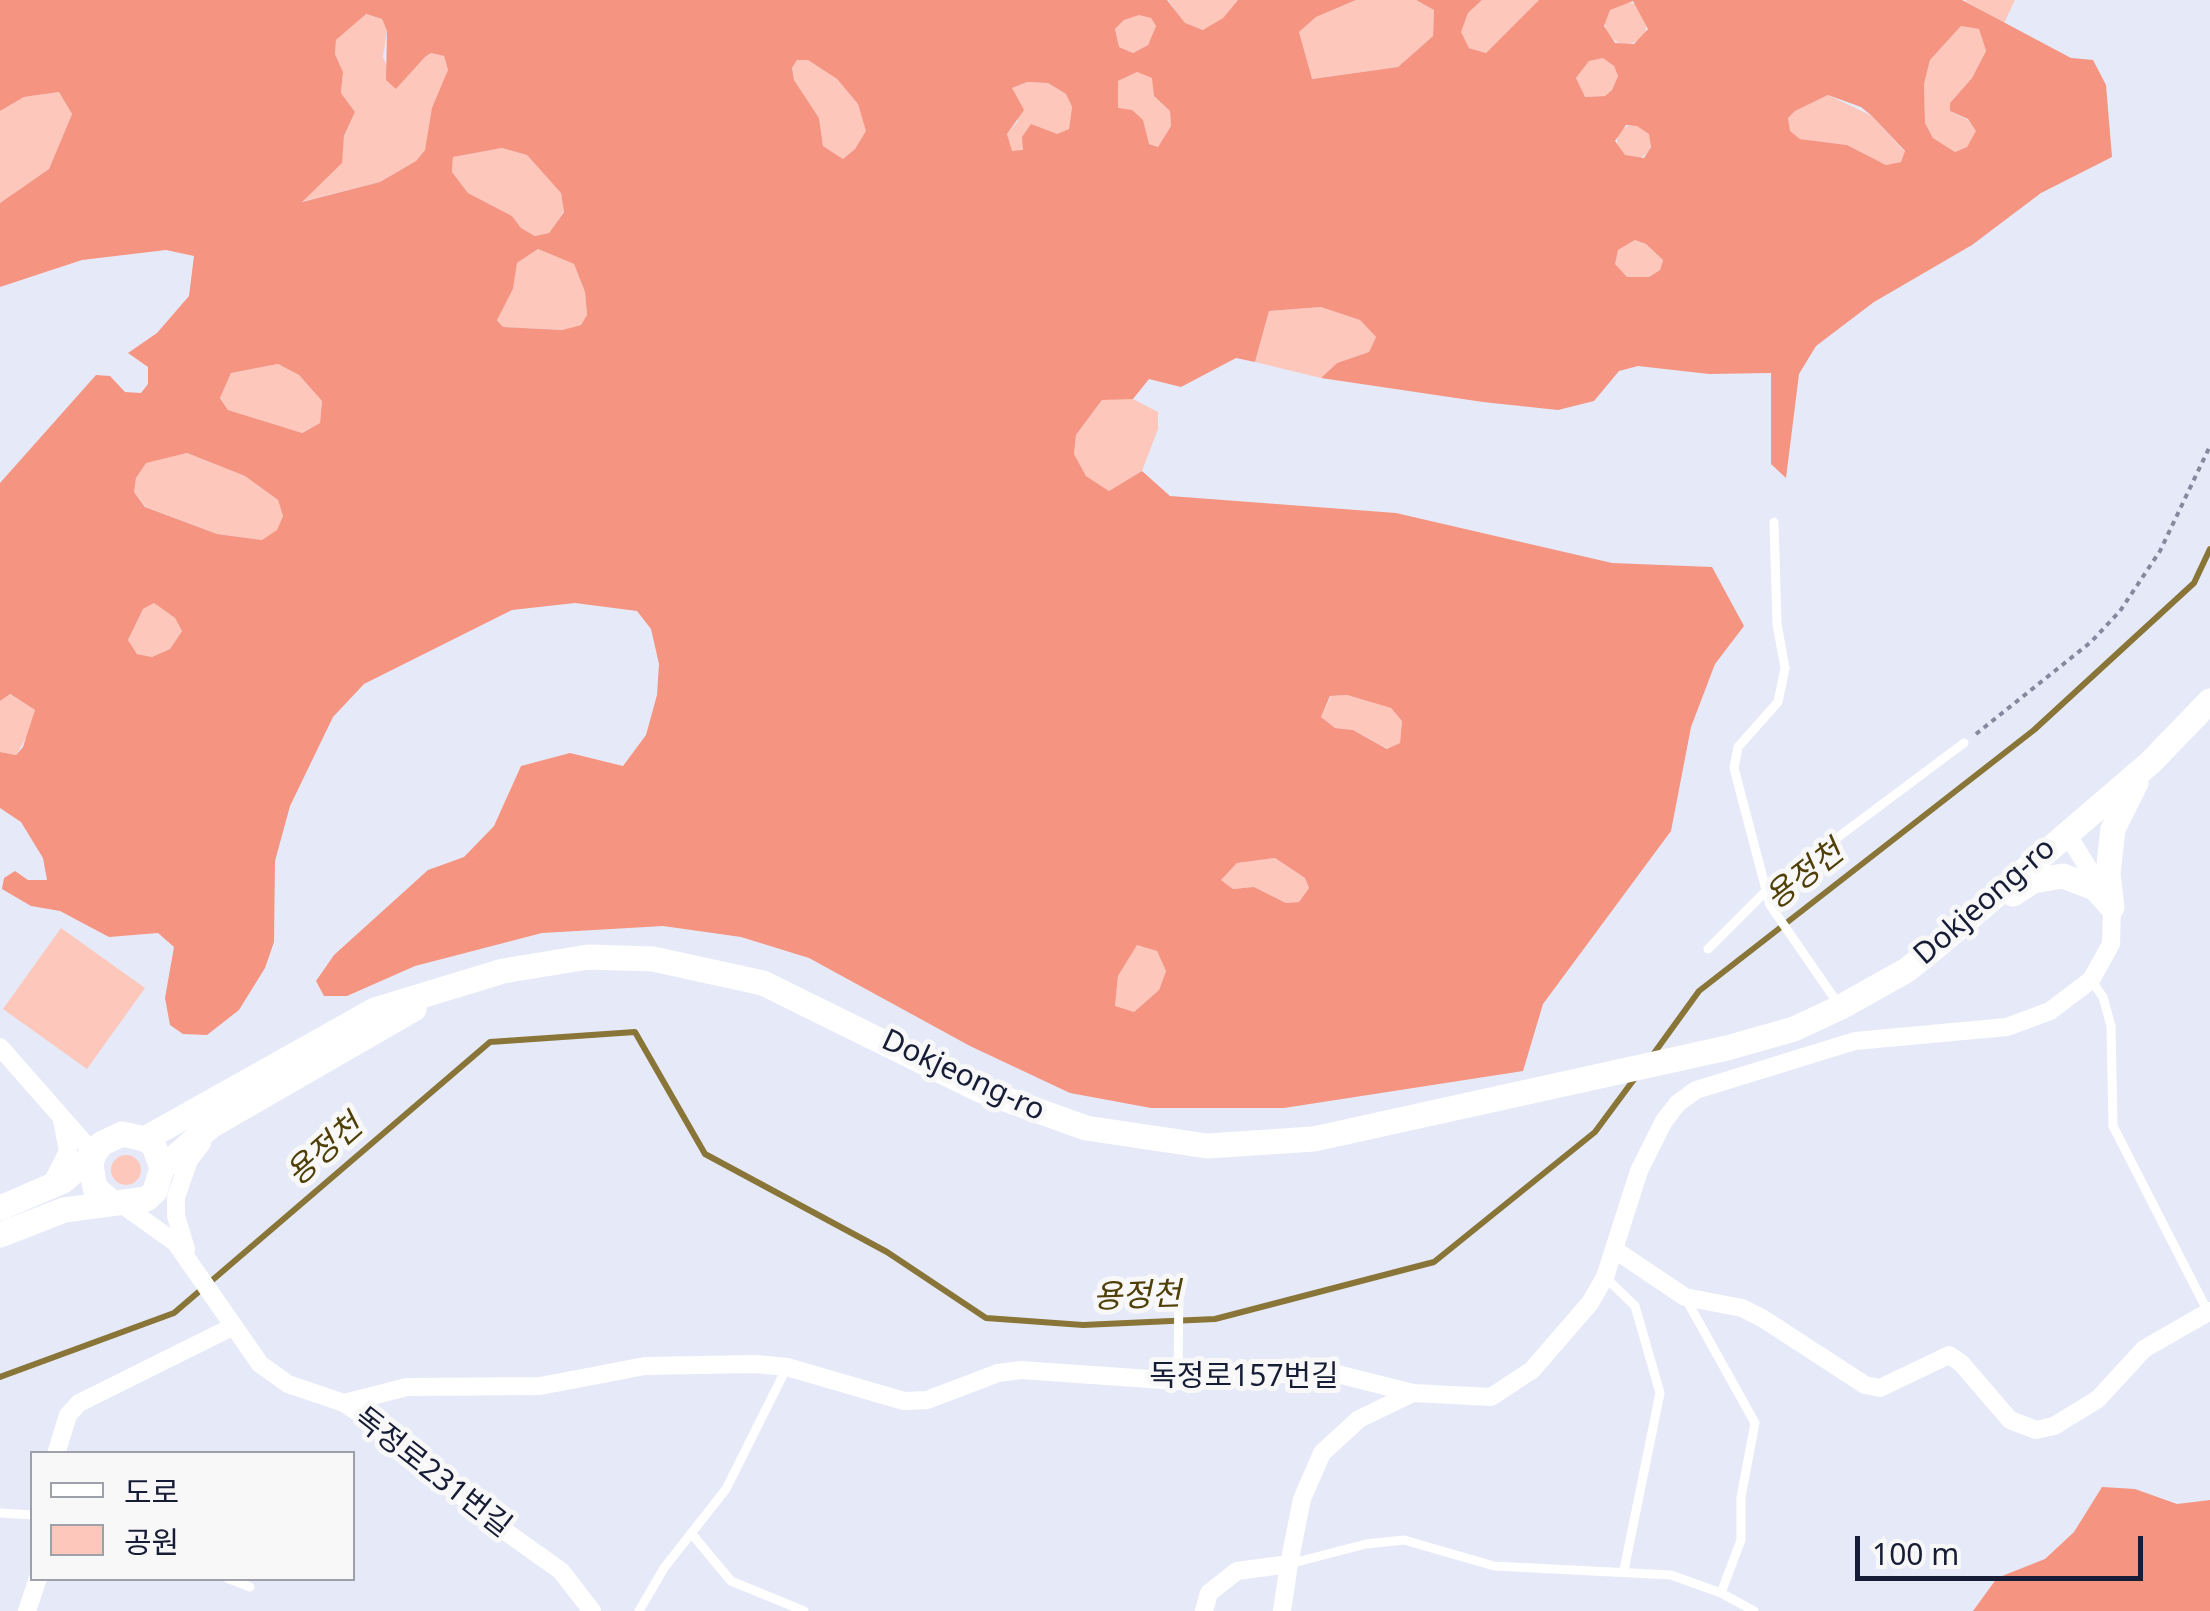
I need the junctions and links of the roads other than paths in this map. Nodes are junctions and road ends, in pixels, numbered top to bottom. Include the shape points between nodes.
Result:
1 (1774, 522) dead end
2 (2210, 701) edge
3 (1964, 743) road end
4 (2150, 763) junction
5 (2066, 832) junction
6 (1766, 890) junction
7 (2112, 907) junction
8 (1938, 945) junction
9 (1708, 949) dead end
10 (2091, 980) junction
11 (468, 982) junction
12 (1841, 1007) junction
13 (0, 1047) edge
14 (55, 1106) junction
15 (239, 1108) junction
16 (133, 1136) junction
17 (94, 1154) junction
18 (162, 1174) junction
19 (41, 1192) junction
20 (118, 1204) junction
21 (0, 1208) edge
22 (0, 1235) edge
23 (1615, 1250) junction
24 (189, 1259) junction
25 (1605, 1277) junction
26 (1179, 1281) dead end
27 (1684, 1297) junction
28 (2209, 1313) edge
29 (234, 1326) junction
30 (787, 1367) junction
31 (1178, 1381) junction
32 (1413, 1393) junction
33 (344, 1404) junction
34 (57, 1451) edge
35 (0, 1513) edge
36 (30, 1515) edge
37 (692, 1534) junction
38 (1289, 1564) junction
39 (1624, 1570) junction
40 (37, 1581) edge
41 (236, 1581) edge
42 (250, 1586) dead end
43 (1721, 1593) junction
44 (27, 1611) edge
45 (592, 1611) edge
46 (639, 1611) edge
47 (804, 1611) edge
48 (1204, 1611) edge
49 (1282, 1611) edge
50 (1754, 1611) edge

1 - 6 lane via 1785,668 1778,702 1734,757
2 - 4 street, Dokjeong-ro
3 - 6 lane
4 - 5 street, Dokjeong-ro
4 - 7 street via 2113,829
5 - 7 street
5 - 8 street, Dokjeong-ro
6 - 9 lane
6 - 12 lane
7 - 8 street via 2080,879 2047,875
7 - 10 street, 독정로157번길 via 2111,944
8 - 12 street, Dokjeong-ro
10 - 23 street, 독정로157번길 via 2050,1011 2008,1027 1830,1046 1696,1090 1664,1121 1639,1172
10 - 28 lane via 2111,1026 2113,1126
11 - 12 street, Dokjeong-ro via 588,957 652,959 730,973 817,1006 1014,1104 1125,1137 1207,1146 1276,1143 1470,1105 1726,1048
11 - 15 street, Dokjeong-ro
11 - 16 street, Dokjeong-ro via 375,1010
13 - 14 street
14 - 16 street via 92,1128
14 - 17 street
14 - 19 street via 66,1126 68,1151
15 - 18 street, Dokjeong-ro via 190,1140
15 - 24 street via 203,1142 181,1179 176,1216
16 - 17 street via 100,1144
16 - 18 street via 154,1146
17 - 19 street
17 - 20 street via 91,1177 103,1197
18 - 20 street via 146,1199
18 - 24 street via 166,1217
19 - 21 street
20 - 22 street via 64,1210
20 - 24 street via 161,1230
23 - 25 street, 독정로157번길
23 - 27 street
24 - 29 street, 독정로231번길
25 - 32 street, 독정로157번길 via 1562,1340 1511,1386 1474,1398
25 - 39 lane via 1636,1306 1660,1393
26 - 31 lane
27 - 28 street via 1742,1308 1865,1385 1880,1388 1949,1355 2010,1420 2036,1430 2098,1400 2144,1348
27 - 43 lane via 1755,1423 1741,1540
29 - 33 street, 독정로231번길 via 272,1375
29 - 34 street via 78,1403
30 - 31 street, 독정로157번길 via 904,1401 1021,1370
30 - 33 street, 독정로157번길 via 646,1366 540,1386 407,1387
30 - 37 lane via 726,1489
31 - 32 street, 독정로157번길 via 1325,1371
32 - 38 street via 1359,1419 1322,1453 1302,1499
33 - 45 street, 독정로231번길 via 561,1571
35 - 36 lane
37 - 46 lane
37 - 47 lane via 731,1581
38 - 39 lane via 1404,1540 1494,1566
38 - 48 street via 1237,1570 1210,1594
38 - 49 street
39 - 43 lane via 1671,1575
40 - 44 street
41 - 42 lane
43 - 50 lane

